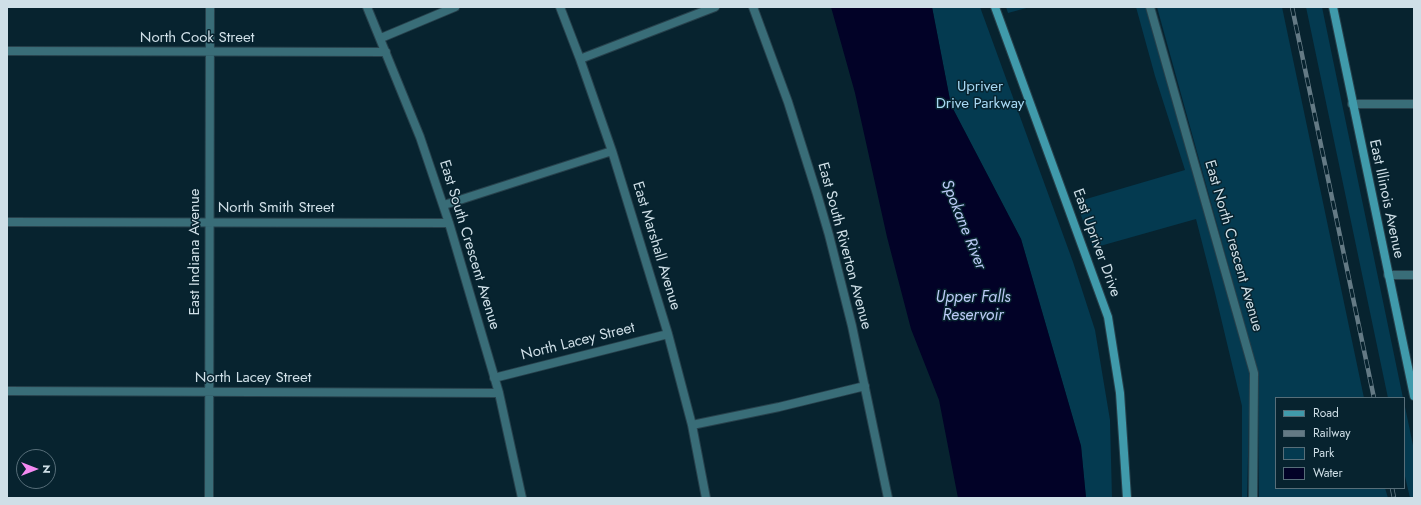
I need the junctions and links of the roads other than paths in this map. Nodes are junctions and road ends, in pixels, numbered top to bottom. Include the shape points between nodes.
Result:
1 (210, 7) edge
2 (367, 7) edge
3 (455, 7) edge
4 (560, 7) edge
5 (715, 7) edge
6 (753, 7) edge
7 (995, 7) edge
8 (1150, 7) edge
9 (1333, 7) edge
10 (381, 38) junction
11 (7, 51) edge
12 (210, 52) junction
13 (386, 52) junction
14 (580, 59) junction
15 (1352, 104) junction
16 (1414, 104) edge
17 (612, 151) junction
18 (444, 205) junction
19 (7, 222) edge
20 (209, 222) junction
21 (449, 223) junction
22 (1388, 275) junction
23 (1414, 275) edge
24 (668, 334) junction
25 (494, 378) junction
26 (865, 386) junction
27 (7, 391) edge
28 (209, 392) junction
29 (499, 393) junction
30 (1414, 396) edge
31 (692, 425) junction
32 (209, 498) edge
33 (522, 498) edge
34 (706, 498) edge
35 (888, 498) edge
36 (1127, 498) edge
37 (1252, 498) edge

1 - 12 street, East Indiana Avenue
2 - 10 street, East South Crescent Avenue
3 - 10 street
4 - 14 street, East Marshall Avenue
5 - 14 street
6 - 26 street, East South Riverton Avenue via 788,102 817,194
7 - 36 street, East Upriver Drive via 1108,317 1120,393
8 - 37 street, East North Crescent Avenue via 1254,373
9 - 15 street, East Illinois Avenue
10 - 13 street, East South Crescent Avenue
11 - 12 street, North Cook Street
12 - 13 street, North Cook Street
12 - 20 street, East Indiana Avenue
13 - 18 street, East South Crescent Avenue
14 - 17 street, East Marshall Avenue
15 - 16 street
15 - 22 street, East Illinois Avenue
17 - 18 street
17 - 24 street, East Marshall Avenue
18 - 21 street, East South Crescent Avenue
19 - 20 street, North Smith Street
20 - 21 street, North Smith Street
20 - 28 street, East Indiana Avenue
21 - 25 street, East South Crescent Avenue
22 - 23 street
22 - 30 street, East Illinois Avenue
24 - 25 street, North Lacey Street
24 - 31 street, East Marshall Avenue
25 - 29 street, East South Crescent Avenue
26 - 31 street
26 - 35 street, East South Riverton Avenue
27 - 28 street, North Lacey Street
28 - 29 street, North Lacey Street
28 - 32 street, East Indiana Avenue
29 - 33 street, East South Crescent Avenue
31 - 34 street, East Marshall Avenue

